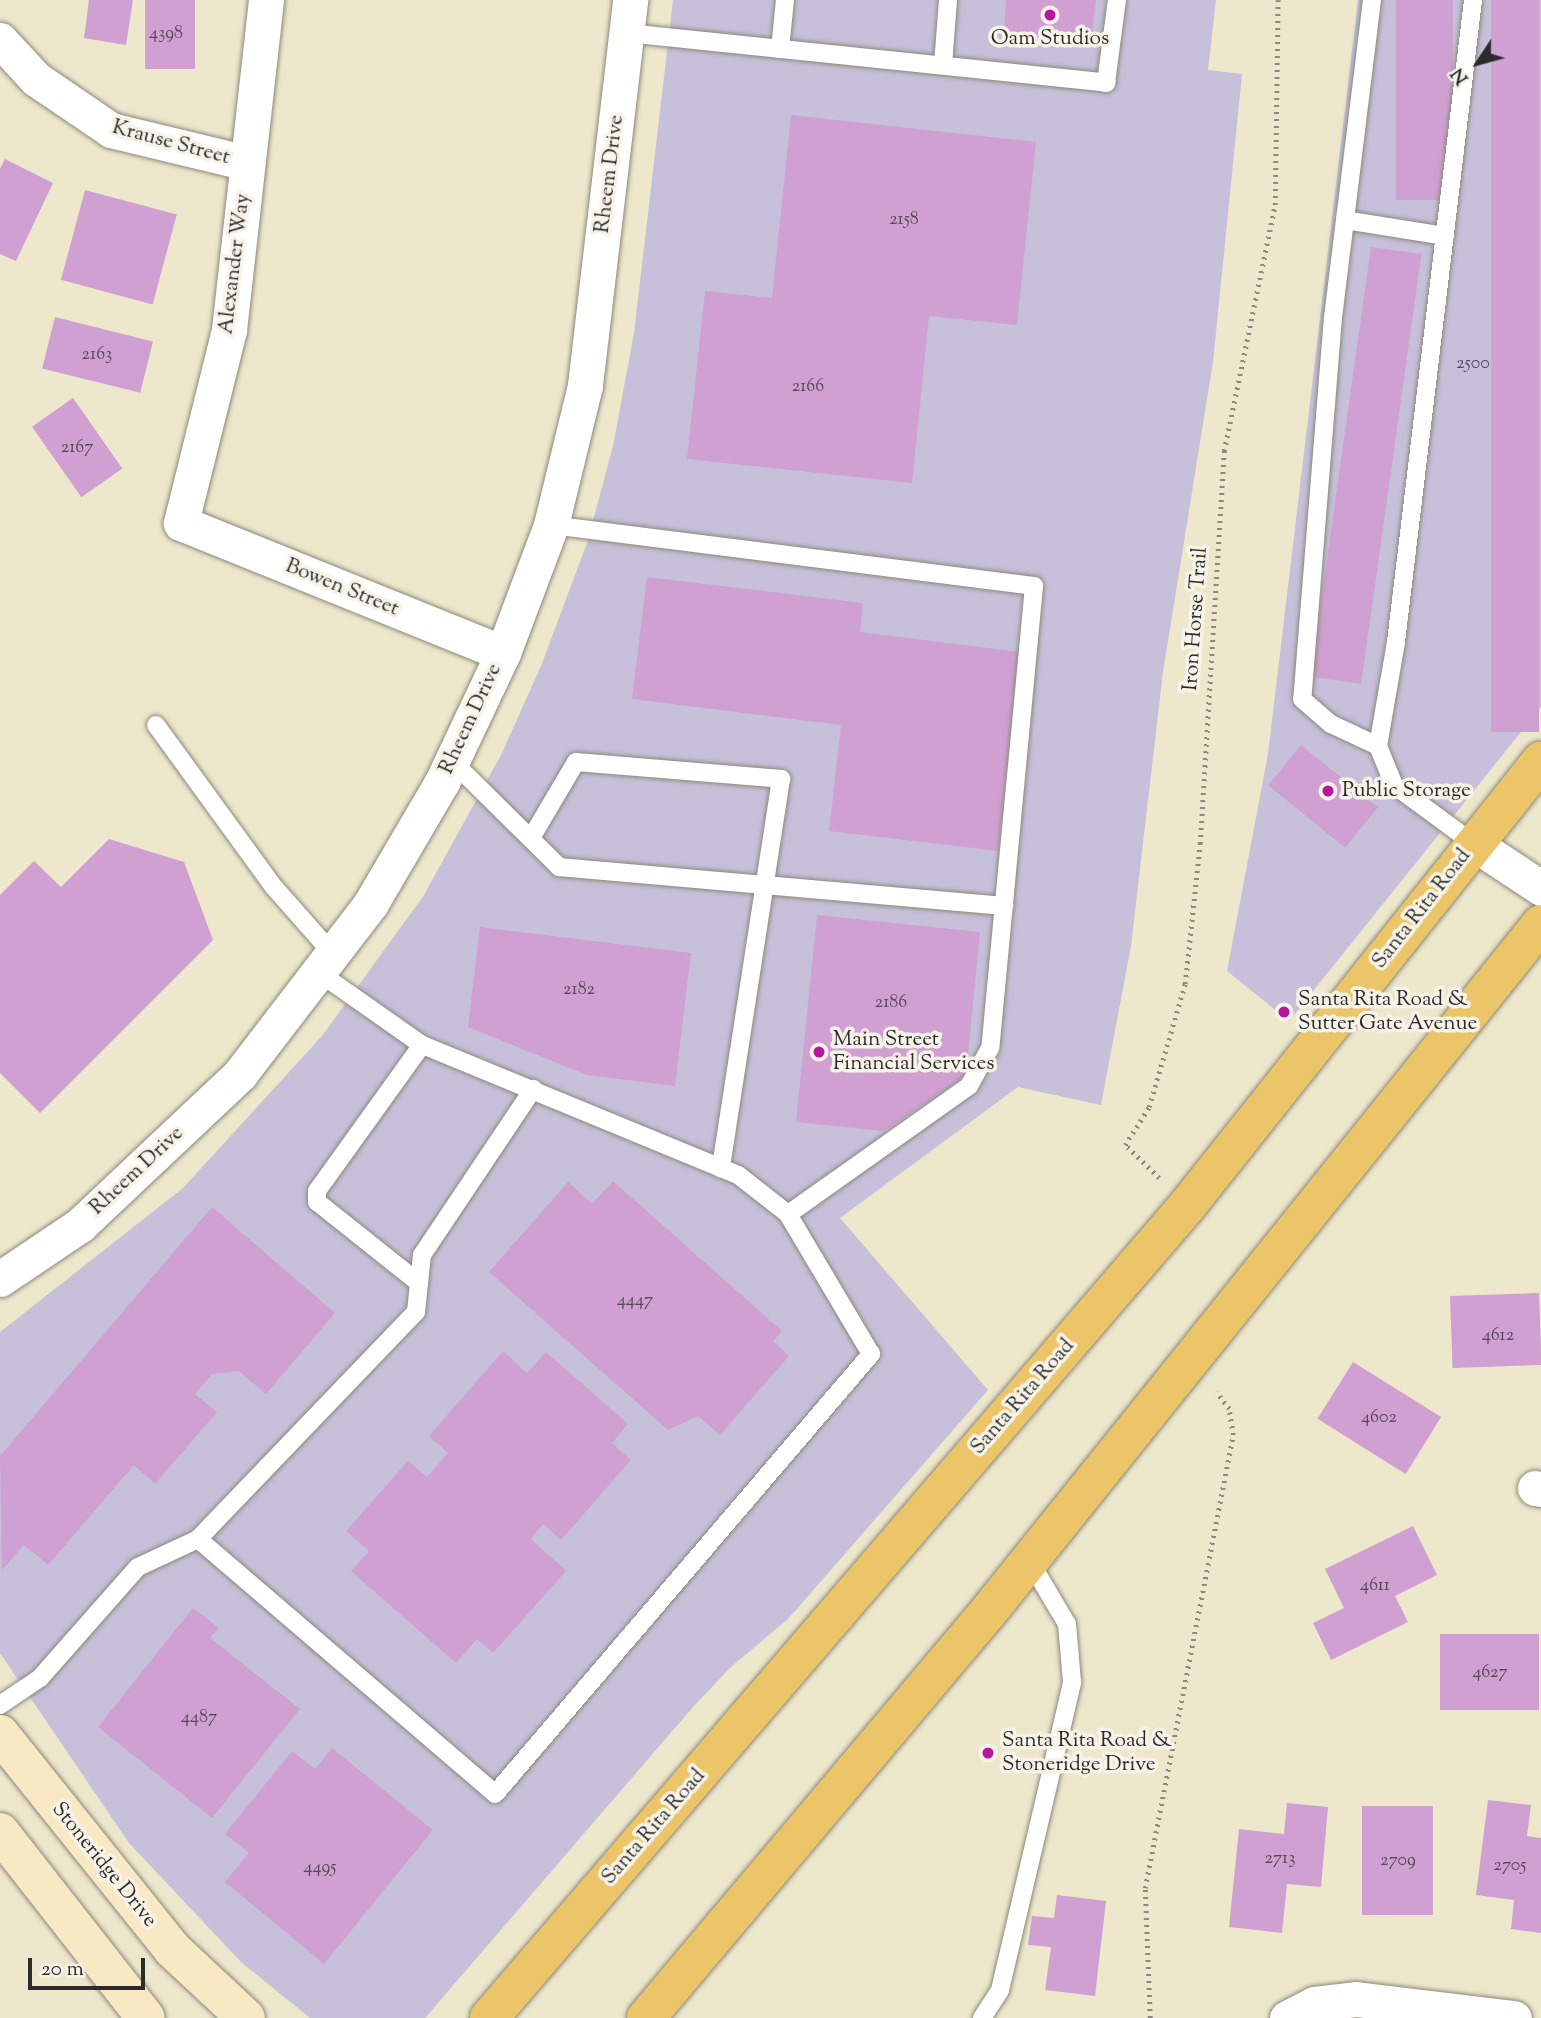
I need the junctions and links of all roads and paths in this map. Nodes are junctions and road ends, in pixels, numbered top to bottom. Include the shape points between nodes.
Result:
1 (266, 0) edge
2 (785, 0) edge
3 (948, 0) edge
4 (1117, 0) edge
5 (1278, 0) edge
6 (1372, 0) edge
7 (1473, 0) edge
8 (628, 16) edge
9 (0, 40) edge
10 (780, 49) junction
11 (943, 65) junction
12 (247, 163) junction
13 (1345, 220) junction
14 (1445, 236) junction
15 (181, 523) joint
16 (551, 526) junction
17 (503, 653) junction
18 (156, 724) dead end
19 (1378, 746) junction
20 (452, 761) junction
21 (1541, 761) edge
22 (531, 838) junction
23 (1473, 843) junction
24 (764, 888) junction
25 (1541, 888) edge
26 (1004, 906) junction
27 (1541, 924) edge
28 (325, 963) junction
29 (422, 1045) junction
30 (533, 1089) junction
31 (721, 1168) junction
32 (1187, 1206) junction
33 (788, 1214) junction
34 (0, 1279) edge
35 (419, 1283) junction
36 (1192, 1358) junction
37 (198, 1539) junction
38 (1029, 1560) junction
39 (0, 1705) edge
40 (0, 1734) edge
41 (0, 1832) edge
42 (146, 2018) edge
43 (246, 2018) edge
44 (489, 2018) edge
45 (646, 2018) edge
46 (982, 2018) edge
47 (1150, 2018) edge
48 (1287, 2018) edge
49 (1514, 2018) edge

1 - 12 street, Alexander Way
2 - 10 lane
3 - 11 lane
4 - 11 lane via 1106,83
5 - 32 path, Iron Horse Trail via 1275,205 1224,451 1200,844 1185,984 1149,1107 1125,1145
6 - 13 lane
7 - 14 lane
8 - 10 lane
8 - 16 street, Rheem Drive via 585,385
9 - 12 street, Krause Street via 36,79 111,130
10 - 11 lane
12 - 15 street, Alexander Way via 229,330
13 - 14 lane
13 - 19 lane via 1302,699 1331,724
14 - 19 lane via 1396,642
15 - 17 street, Bowen Street
16 - 17 street, Rheem Drive
16 - 26 lane via 1034,586
17 - 20 street, Rheem Drive
18 - 28 lane
19 - 23 lane via 1394,785
20 - 22 lane
20 - 28 street, Rheem Drive via 371,903
21 - 23 main road, Santa Rita Road
22 - 24 lane via 559,867
22 - 24 lane via 576,762 781,779
23 - 25 street
23 - 32 main road, Santa Rita Road
24 - 26 lane
24 - 31 lane
26 - 33 lane via 990,1048 969,1086
27 - 36 main road
28 - 29 lane
28 - 34 street, Rheem Drive via 240,1074 80,1225
29 - 30 lane
29 - 35 lane via 317,1191 317,1202
30 - 31 lane
30 - 35 lane via 422,1255
31 - 33 lane via 738,1175
32 - 44 main road, Santa Rita Road
33 - 37 lane via 871,1354 495,1794
35 - 37 lane via 415,1312
36 - 38 main road
36 - 47 path via 1229,1409 1233,1435 1144,1888
37 - 39 lane via 138,1567 40,1678
38 - 45 main road
38 - 46 lane via 1067,1625 1072,1682 1000,1990
40 - 43 main road, Stoneridge Drive via 172,1950
41 - 42 main road
48 - 49 street via 1314,2004 1356,1999

